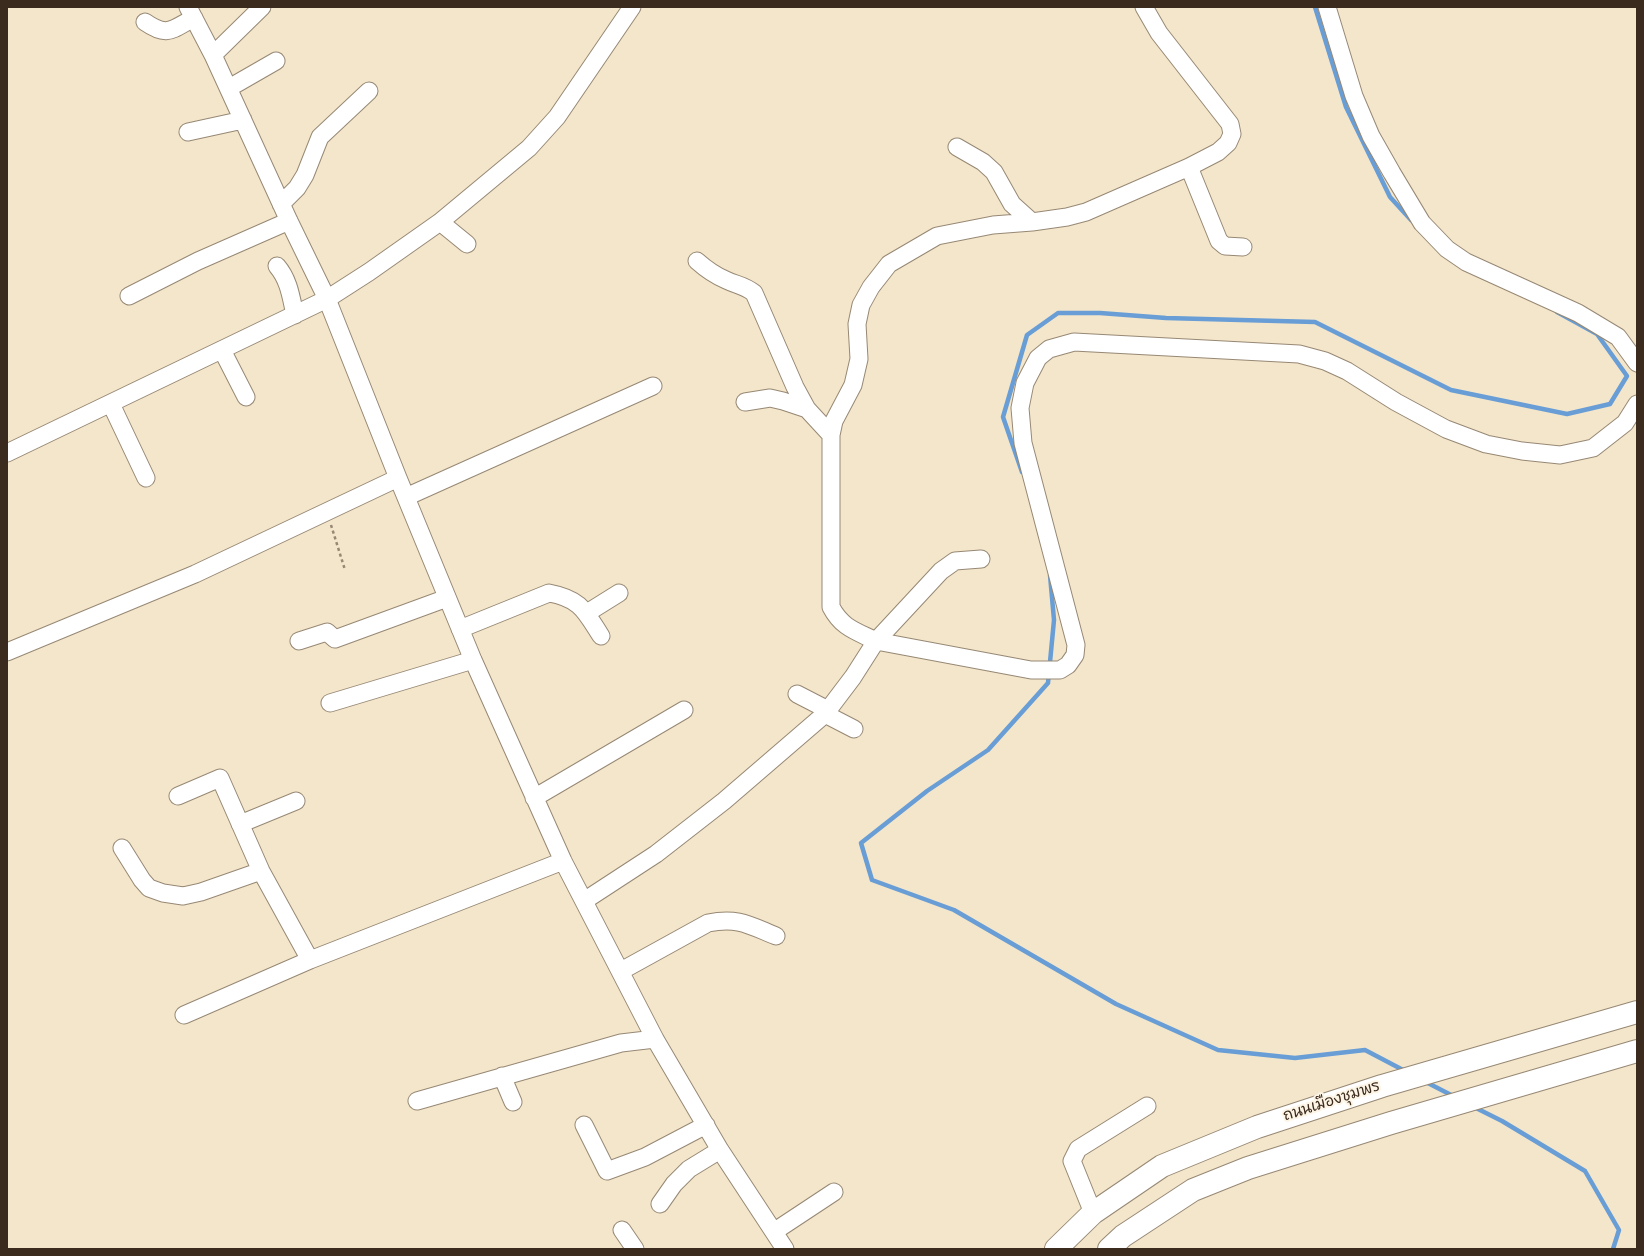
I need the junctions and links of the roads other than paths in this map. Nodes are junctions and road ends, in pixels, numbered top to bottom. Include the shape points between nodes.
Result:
1 (262, 7) edge
2 (632, 7) edge
3 (1144, 7) edge
4 (1327, 7) edge
5 (191, 13) edge
6 (145, 22) dead end
7 (214, 55) junction
8 (276, 61) dead end
9 (229, 88) junction
10 (369, 91) dead end
11 (243, 120) junction
12 (188, 132) dead end
13 (957, 147) dead end
14 (1189, 167) junction
15 (281, 204) junction
16 (289, 221) junction
17 (440, 222) junction
18 (1032, 222) junction
19 (467, 244) dead end
20 (1244, 247) dead end
21 (697, 261) dead end
22 (277, 266) dead end
23 (129, 296) dead end
24 (327, 299) junction
25 (295, 315) junction
26 (222, 350) junction
27 (1637, 363) edge
28 (652, 386) dead end
29 (246, 396) dead end
30 (745, 402) dead end
31 (111, 404) junction
32 (1637, 404) edge
33 (807, 409) junction
34 (831, 434) junction
35 (7, 453) edge
36 (146, 478) dead end
37 (398, 478) junction
38 (406, 497) junction
39 (981, 559) dead end
40 (619, 593) dead end
41 (447, 598) junction
42 (587, 614) junction
43 (460, 629) junction
44 (601, 636) dead end
45 (299, 641) dead end
46 (876, 642) junction
47 (7, 652) edge
48 (473, 660) junction
49 (797, 694) dead end
50 (330, 703) dead end
51 (684, 710) dead end
52 (826, 712) junction
53 (854, 729) dead end
54 (178, 796) dead end
55 (534, 798) junction
56 (296, 801) dead end
57 (240, 824) junction
58 (122, 848) dead end
59 (564, 862) junction
60 (261, 871) junction
61 (584, 901) junction
62 (776, 936) dead end
63 (310, 960) junction
64 (621, 971) junction
65 (1637, 1012) edge
66 (184, 1015) dead end
67 (655, 1038) junction
68 (1637, 1050) edge
69 (502, 1076) junction
70 (418, 1101) dead end
71 (513, 1102) dead end
72 (1147, 1106) dead end
73 (584, 1125) dead end
74 (706, 1125) junction
75 (720, 1150) junction
76 (834, 1192) dead end
77 (660, 1204) dead end
78 (1093, 1213) junction
79 (622, 1230) dead end
80 (775, 1231) junction
81 (635, 1249) edge
82 (786, 1249) edge
83 (1056, 1249) edge
84 (1109, 1249) edge

1 - 7 street
2 - 17 street via 557,117 529,148
3 - 14 street via 1159,34 1230,124 1232,134 1228,143 1218,152
4 - 27 street via 1354,96 1371,136 1422,223 1448,249 1466,262 1578,314 1618,338
5 - 6 street via 167,32 156,30
5 - 7 street
7 - 9 street
8 - 9 street
9 - 11 street
10 - 15 street via 320,137 297,188
11 - 12 street
11 - 15 street
13 - 18 street via 983,162 994,172 1012,204
14 - 18 street via 1086,212
14 - 20 street via 1219,241 1225,246
15 - 16 street
16 - 23 street via 198,261
16 - 24 street
17 - 19 street
17 - 24 street
18 - 34 street via 993,225 937,236 890,264 871,287 861,305 857,324 859,359 853,385 834,421
21 - 33 street via 709,272 745,286 754,293
22 - 25 street via 284,273 288,283
24 - 25 street
24 - 37 street
25 - 26 street
26 - 29 street
26 - 31 street
28 - 38 street
30 - 33 street via 770,398
31 - 35 street
31 - 36 street
32 - 46 street via 1625,423 1593,448 1560,455 1522,451 1473,439 1396,402 1347,371 1325,361 1299,354 1074,342 1049,349 1038,358 1025,383 1020,408 1023,443 1076,645 1075,655 1068,665 1060,670 1031,670
33 - 34 street
34 - 46 street via 832,607 837,618 848,627
37 - 38 street
37 - 47 street via 195,574
38 - 41 street
39 - 46 street via 955,561 940,571
40 - 42 street
41 - 43 street
41 - 45 street via 335,639 327,632
42 - 43 street via 576,602 565,596 549,593
42 - 44 street
43 - 48 street
46 - 52 street
48 - 50 street
48 - 55 street
49 - 52 street
51 - 55 street
52 - 53 street
52 - 61 street via 724,801 656,854
54 - 57 street via 220,778
55 - 59 street
56 - 57 street
57 - 60 street
58 - 60 street via 142,880 150,888 162,893 183,896
59 - 61 street
59 - 63 street
60 - 63 street
61 - 64 street
62 - 64 street via 742,922 724,920 708,923
63 - 66 street
64 - 67 street
65 - 78 main road, ถนนเมืองชุมพร via 1382,1086 1257,1127 1162,1166
67 - 69 street via 621,1043
67 - 74 street
68 - 84 main road via 1248,1168 1193,1190 1123,1236
69 - 70 street
69 - 71 street
72 - 78 street via 1078,1149 1072,1161
73 - 74 street via 607,1171 645,1158
74 - 75 street
75 - 77 street via 689,1169
75 - 80 street
76 - 80 street
78 - 83 main road, ถนนเมืองชุมพร
79 - 81 street
80 - 82 street

